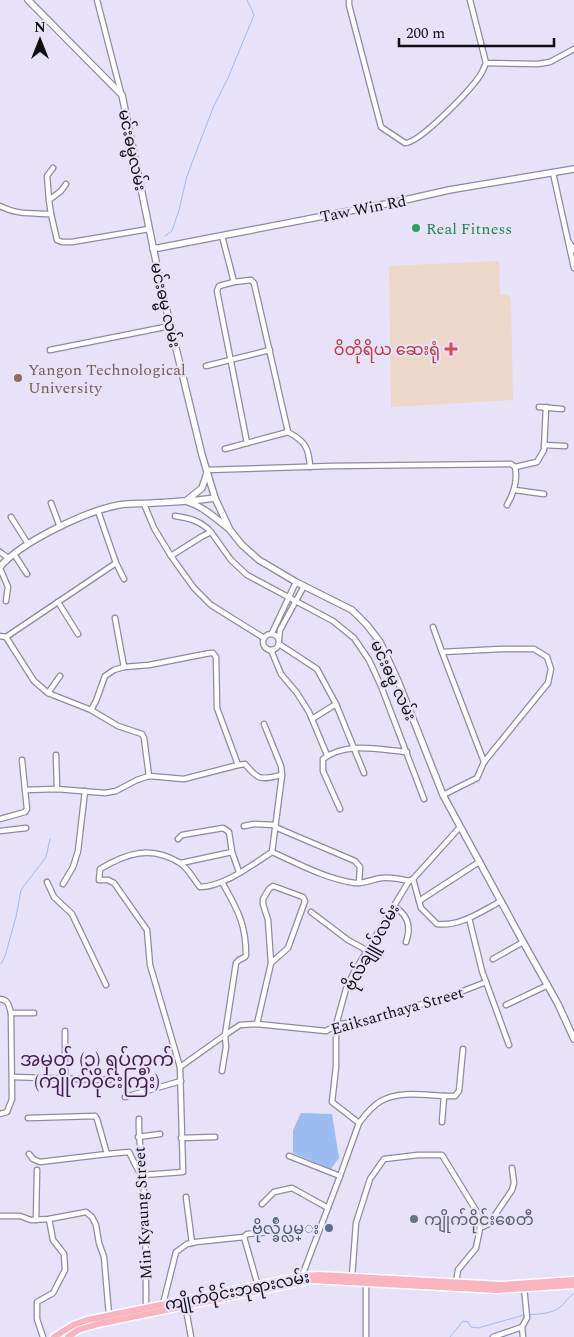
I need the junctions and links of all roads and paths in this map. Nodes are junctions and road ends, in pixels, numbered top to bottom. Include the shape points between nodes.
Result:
1 (28, 0) edge
2 (97, 0) edge
3 (350, 0) edge
4 (470, 0) edge
5 (574, 49) edge
6 (486, 63) junction
7 (122, 94) junction
8 (53, 168) dead end
9 (574, 169) edge
10 (553, 173) junction
11 (66, 184) dead end
12 (49, 200) junction
13 (0, 206) edge
14 (51, 214) junction
15 (149, 229) junction
16 (222, 236) junction
17 (568, 239) junction
18 (153, 249) junction
19 (574, 250) edge
20 (574, 268) edge
21 (234, 282) junction
22 (170, 326) junction
23 (50, 350) dead end
24 (270, 350) junction
25 (232, 360) junction
26 (206, 366) dead end
27 (546, 407) junction
28 (538, 408) dead end
29 (562, 409) dead end
30 (288, 432) junction
31 (248, 443) junction
32 (544, 445) junction
33 (565, 446) dead end
34 (226, 449) dead end
35 (310, 467) junction
36 (515, 467) junction
37 (207, 472) junction
38 (515, 490) junction
39 (544, 494) dead end
40 (215, 498) junction
41 (51, 502) dead end
42 (186, 502) junction
43 (144, 504) junction
44 (507, 505) dead end
45 (98, 512) junction
46 (175, 516) dead end
47 (11, 517) dead end
48 (60, 527) junction
49 (230, 530) junction
50 (211, 532) junction
51 (28, 544) junction
52 (0, 552) edge
53 (14, 554) junction
54 (171, 556) junction
55 (8, 558) junction
56 (116, 563) junction
57 (0, 567) edge
58 (27, 574) dead end
59 (124, 579) dead end
60 (296, 582) junction
61 (304, 586) junction
62 (289, 597) junction
63 (296, 600) junction
64 (6, 601) dead end
65 (58, 602) junction
66 (115, 618) dead end
67 (433, 627) dead end
68 (78, 634) dead end
69 (272, 634) junction
70 (0, 636) edge
71 (6, 637) junction
72 (264, 638) junction
73 (279, 641) junction
74 (271, 650) junction
75 (442, 652) junction
76 (124, 666) junction
77 (60, 676) dead end
78 (48, 692) junction
79 (336, 704) junction
80 (91, 710) junction
81 (312, 719) junction
82 (264, 724) dead end
83 (354, 747) junction
84 (407, 752) junction
85 (56, 755) dead end
86 (327, 755) junction
87 (22, 760) dead end
88 (484, 762) junction
89 (238, 765) junction
90 (364, 773) dead end
91 (282, 775) junction
92 (149, 776) junction
93 (57, 789) junction
94 (25, 790) junction
95 (85, 791) junction
96 (442, 795) junction
97 (424, 800) dead end
98 (340, 809) dead end
99 (0, 819) edge
100 (244, 826) dead end
101 (275, 826) junction
102 (460, 827) junction
103 (26, 828) dead end
104 (0, 831) edge
105 (178, 840) dead end
106 (232, 852) junction
107 (272, 852) junction
108 (479, 862) junction
109 (181, 863) junction
110 (239, 872) junction
111 (411, 880) junction
112 (47, 882) dead end
113 (222, 882) junction
114 (358, 883) junction
115 (63, 884) dead end
116 (419, 901) junction
117 (501, 901) junction
118 (394, 906) junction
119 (311, 912) dead end
120 (469, 918) junction
121 (406, 942) dead end
122 (523, 942) junction
123 (368, 951) junction
124 (493, 959) dead end
125 (271, 963) junction
126 (486, 982) junction
127 (106, 984) dead end
128 (548, 985) junction
129 (0, 999) edge
130 (506, 1005) dead end
131 (11, 1013) junction
132 (34, 1013) dead end
133 (257, 1024) junction
134 (336, 1025) junction
135 (65, 1031) dead end
136 (225, 1035) junction
137 (574, 1039) edge
138 (509, 1046) dead end
139 (464, 1049) dead end
140 (180, 1067) junction
141 (222, 1071) dead end
142 (13, 1077) junction
143 (65, 1079) junction
144 (109, 1080) dead end
145 (181, 1081) junction
146 (444, 1096) junction
147 (125, 1098) dead end
148 (0, 1114) edge
149 (28, 1118) dead end
150 (138, 1118) dead end
151 (442, 1122) dead end
152 (359, 1123) junction
153 (160, 1134) dead end
154 (138, 1137) junction
155 (216, 1137) dead end
156 (181, 1138) junction
157 (29, 1154) dead end
158 (107, 1154) junction
159 (289, 1156) dead end
160 (512, 1168) dead end
161 (38, 1170) dead end
162 (143, 1175) junction
163 (340, 1176) junction
164 (186, 1197) dead end
165 (262, 1204) dead end
166 (328, 1208) junction
167 (0, 1216) edge
168 (49, 1219) junction
169 (36, 1220) junction
170 (480, 1228) junction
171 (271, 1232) dead end
172 (244, 1236) junction
173 (192, 1243) junction
174 (302, 1276) junction
175 (352, 1277) junction
176 (574, 1280) edge
177 (366, 1283) junction
178 (456, 1283) junction
179 (574, 1285) edge
180 (524, 1287) junction
181 (259, 1288) junction
182 (185, 1303) junction
183 (163, 1304) junction
184 (146, 1311) junction
185 (109, 1315) junction
186 (522, 1327) junction
187 (65, 1335) edge
188 (43, 1337) edge
189 (54, 1337) edge
190 (191, 1337) edge
191 (366, 1337) edge
192 (494, 1337) edge
193 (523, 1337) edge

1 - 7 main road, မင်းဓမ္မလမ်း
2 - 7 street
3 - 6 street via 382,127 405,143 426,133 479,77
4 - 6 street
5 - 6 street via 550,62 538,64
7 - 15 main road, မင်းဓမ္မလမ်း
8 - 12 street via 47,176
9 - 10 main road, Taw Win Rd
10 - 16 main road, Taw Win Rd via 449,190
10 - 17 street
11 - 12 street
12 - 14 street
13 - 14 street via 24,214
14 - 15 street via 57,240 62,242
15 - 18 main road, မင်းဓမ္မလမ်း
16 - 18 main road, Taw Win Rd
16 - 21 street
17 - 19 street
17 - 20 street
18 - 22 main road, မင်းဓမ္မ လမ်း
21 - 24 street via 251,280 254,283
21 - 25 street via 220,286 217,291
22 - 23 street
22 - 37 main road, မင်းဓမ္မ လမ်း
24 - 25 street
24 - 30 street
25 - 26 street
25 - 31 street
27 - 28 street
27 - 29 street
27 - 32 street
30 - 31 street
30 - 35 street via 300,438 307,447
31 - 34 street
32 - 33 street
32 - 36 street via 537,462
35 - 36 street via 511,464
35 - 37 street
36 - 38 street
37 - 40 main road, မင်းဓမ္မ လမ်း
37 - 42 main road via 202,488
38 - 39 street
38 - 44 street
40 - 42 main road
40 - 49 main road, မင်းဓမ္မ လမ်း
41 - 48 street
42 - 43 main road
42 - 49 main road via 215,516
43 - 45 main road via 118,505
43 - 54 street
45 - 48 main road
45 - 56 street
46 - 50 street via 205,525
47 - 51 street
48 - 51 main road
49 - 60 main road, မင်းဓမ္မ လမ်း via 250,554
50 - 54 street
50 - 62 street via 231,560 247,575
51 - 53 main road
52 - 55 street
53 - 55 main road
53 - 58 street
54 - 72 street via 211,605
55 - 57 main road
56 - 59 street
56 - 65 street
57 - 64 street via 8,587
60 - 61 main road, မင်းဓမ္မ လမ်း
60 - 62 street
61 - 63 street
61 - 96 main road, မင်းဓမ္မ လမ်း via 352,610 380,642
62 - 63 street
62 - 69 street
63 - 73 street via 280,630
63 - 84 street via 333,621 354,638 369,660
65 - 68 street
65 - 71 street
66 - 76 street
67 - 75 street
69 - 72 street
69 - 73 street
70 - 71 street
71 - 78 street via 34,680
72 - 74 street via 264,646
73 - 74 street via 278,647
73 - 79 street via 317,669
74 - 81 street via 281,674 298,693
75 - 88 street
75 - 88 street via 534,649 547,657 550,668 548,684
76 - 80 street via 105,676
76 - 89 street via 214,654 217,708
77 - 78 street
78 - 80 street
79 - 81 street
79 - 83 street
80 - 92 street via 118,726 142,734
81 - 86 street
82 - 91 street
83 - 84 street
83 - 86 street
83 - 90 street
84 - 97 street
85 - 93 street
86 - 98 street via 323,759 323,771
87 - 94 street
88 - 96 street via 477,778
89 - 91 street via 245,764 261,779
89 - 92 street via 184,779
91 - 101 street
92 - 95 street via 105,793
93 - 94 street
93 - 95 street
94 - 99 street via 27,810
95 - 115 street via 78,851
96 - 102 main road, မင်းဓမ္မ လမ်း
100 - 101 street
101 - 107 street
101 - 114 street via 355,861 360,867
102 - 108 main road, မင်းဓမ္မ လမ်း
102 - 111 street, ဗိုလ်ချူပ်လမ်း
103 - 104 street
105 - 106 street via 182,835 224,828 229,832
106 - 109 street
106 - 110 street
107 - 110 street
107 - 114 street via 334,878
108 - 116 street
108 - 117 main road, မင်းဓမ္မ လမ်း
109 - 113 street via 200,887
109 - 140 street via 159,854 140,852 100,869 100,880 114,884 147,930 150,965
110 - 113 street
111 - 114 street via 382,878
111 - 116 street
111 - 118 street, ဗိုလ်ချူပ်လမ်း
112 - 127 street via 54,897 72,914
113 - 136 street via 244,926 246,938 246,957 236,963
116 - 120 street via 421,908 437,924
117 - 120 street
117 - 122 main road, မင်းဓမ္မ လမ်း
118 - 121 street via 408,921
118 - 123 street, ဗိုလ်ချူပ်လမ်း
119 - 123 street
120 - 126 street
122 - 124 street
122 - 128 main road, မင်းဓမ္မ လမ်း
123 - 134 street, ဗိုလ်ချူပ်လမ်း via 346,989
125 - 125 street via 288,948 305,901 303,897 273,886 264,896 263,904 268,920
125 - 133 street
126 - 134 street, Eaiksarthaya Street via 444,998
126 - 138 street
128 - 130 street
128 - 137 main road, မင်းဓမ္မ လမ်း
129 - 131 street via 9,1003
131 - 132 street
131 - 142 street
133 - 134 street, Eaiksarthaya Street via 326,1031
133 - 136 street, Eaiksarthaya Street via 240,1026
134 - 152 street, ဗိုလ်ချူပ်လမ်း via 332,1102
135 - 143 street
136 - 140 street, Eaiksarthaya Street
136 - 141 street
139 - 146 street via 460,1091 455,1096
140 - 145 street
142 - 143 street
142 - 148 street via 12,1098 7,1112
143 - 144 street
145 - 147 street
145 - 156 street
146 - 151 street
146 - 152 street via 393,1096 380,1101
149 - 158 street via 95,1116
150 - 154 street, Min Kyaung Street
152 - 163 street
153 - 154 street
154 - 162 street, Min Kyaung Street
155 - 156 street
156 - 162 street via 183,1172
157 - 158 street via 40,1162
158 - 162 street via 129,1152
159 - 163 street
160 - 170 street via 512,1190 489,1224
161 - 169 street
162 - 184 street, Min Kyaung Street
163 - 166 street
164 - 173 street
165 - 166 street via 274,1192 292,1188
166 - 174 street
167 - 169 street
168 - 169 street
168 - 185 street via 86,1212 92,1217 104,1257
168 - 188 street via 53,1240 64,1254 65,1264 53,1293 37,1302 37,1319
170 - 175 street via 477,1212 442,1155 384,1160 370,1179 356,1223
170 - 178 street via 476,1248 458,1270
171 - 172 street
172 - 173 street
172 - 181 street
173 - 183 street via 176,1252
174 - 175 main road, ကျိုက်ဝိုင်းဘုရားလမ်း
174 - 181 main road, ကျိုက်ဝိုင်းဘုရားလမ်း
175 - 178 main road, ကျိုက်ဝိုင်းဘုရားလမ်း
176 - 180 main road, ကျိုက်ဝိုင်းဘုရားလမ်း
177 - 180 main road, ကျိုက်ဝိုင်းဘုရားလမ်း via 476,1289
177 - 181 main road, ကျိုက်ဝိုင်းဘုရားလမ်း via 312,1280
177 - 191 street
178 - 180 main road, ကျိုက်ဝိုင်းဘုရားလမ်း
179 - 180 main road, ကျိုက်ဝိုင်းဘုရားလမ်း
180 - 186 street via 527,1318
181 - 182 main road, ကျိုက်ဝိုင်းဘုရားလမ်း
182 - 183 main road, ကျိုက်ဝိုင်းဘုရားလမ်း
182 - 184 main road, ကျိုက်ဝိုင်းဘုရားလမ်း
182 - 190 street
183 - 184 main road, ကျိုက်ဝိုင်းဘုရားလမ်း
184 - 185 main road, ကျိုက်ဝိုင်းဘုရားလမ်း
184 - 187 main road, ကျိုက်ဝိုင်းဘုရားလမ်း
185 - 187 main road, ကျိုက်ဝိုင်းဘုရားလမ်း via 87,1320
186 - 192 street
186 - 193 street
187 - 189 main road, ကျိုက်ဝိုင်းဘုရားလမ်း

